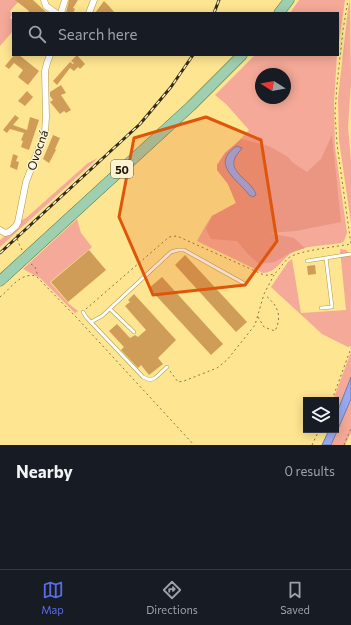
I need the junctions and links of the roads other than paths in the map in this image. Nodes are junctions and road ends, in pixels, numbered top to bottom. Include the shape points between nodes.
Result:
1 (44, 0) edge
2 (65, 0) edge
3 (94, 0) edge
4 (289, 0) edge
5 (55, 12) edge
6 (61, 12) edge
7 (89, 12) edge
8 (280, 12) edge
9 (50, 56) edge
10 (241, 56) edge
11 (0, 230) edge
12 (351, 254) edge
13 (326, 258) junction
14 (307, 261) dead end
15 (0, 282) edge
16 (245, 284) dead end
17 (321, 308) dead end
18 (110, 309) junction
19 (83, 312) road end
20 (91, 322) junction
21 (134, 332) dead end
22 (167, 367) road end

1 - 5 street via 46,6
2 - 6 street
3 - 7 street
4 - 8 main road
9 - 11 street, Ovocná via 45,71 46,124 43,136 26,182 16,226 9,232 4,233
10 - 15 main road, 50 via 191,106
12 - 13 lane
13 - 14 lane
13 - 17 lane via 332,307
16 - 18 lane via 184,250 178,250 171,252
18 - 20 lane
18 - 21 lane
19 - 20 lane
20 - 22 lane via 143,377 150,380 155,378

